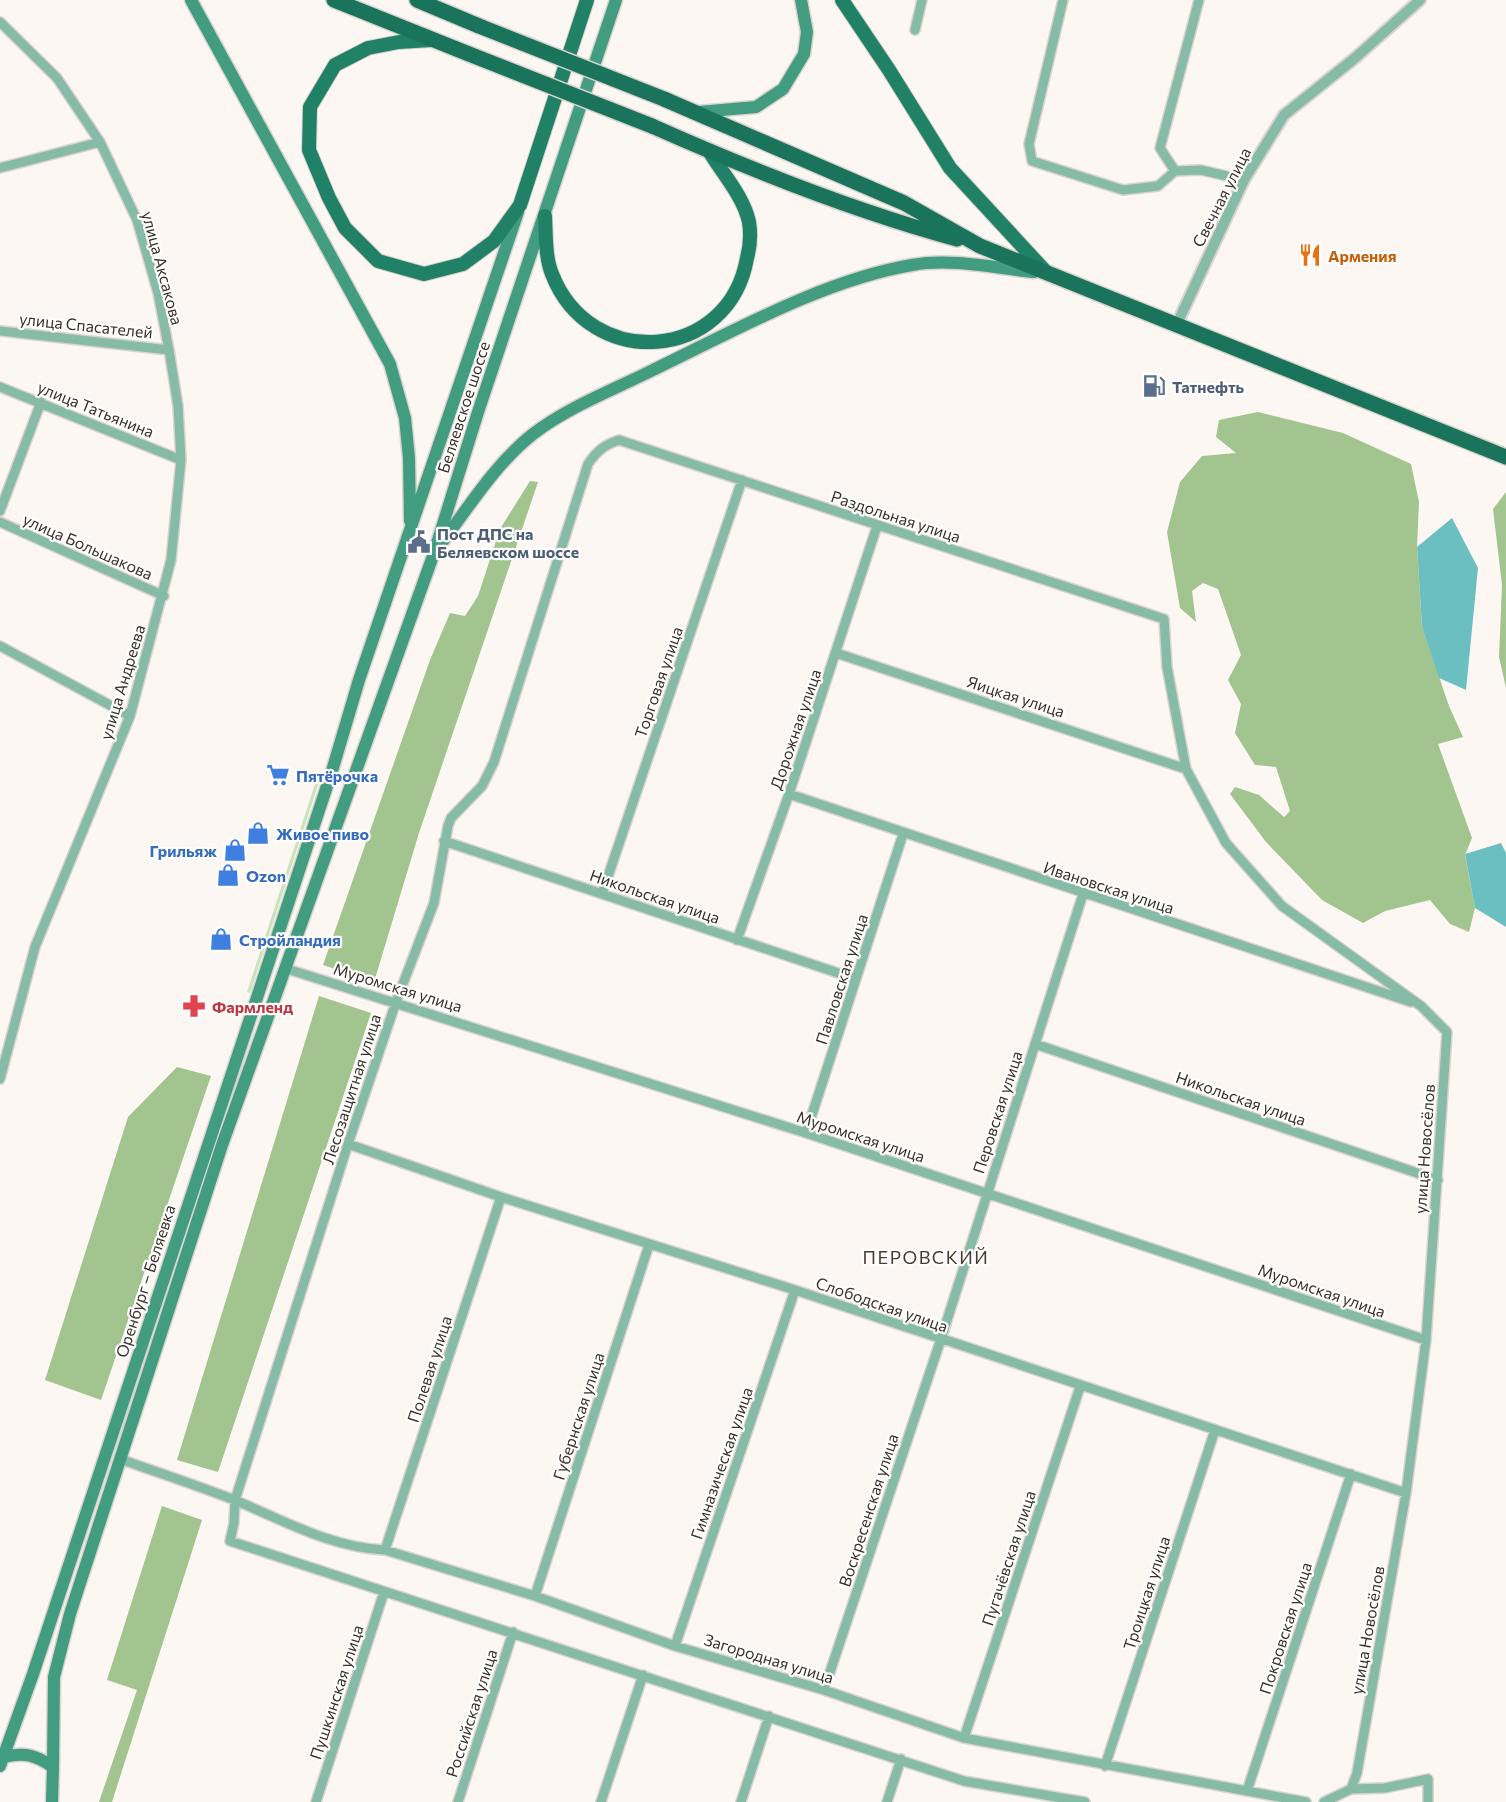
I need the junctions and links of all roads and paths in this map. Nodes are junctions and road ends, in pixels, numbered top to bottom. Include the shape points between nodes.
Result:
1 (190, 0) edge
2 (334, 0) edge
3 (587, 0) edge
4 (616, 0) edge
5 (801, 0) edge
6 (842, 0) edge
7 (922, 0) edge
8 (1063, 0) edge
9 (1199, 0) edge
10 (1420, 0) edge
11 (420, 1) edge
12 (0, 22) edge
13 (915, 30) dead end
14 (431, 40) junction
15 (699, 112) junction
16 (100, 142) junction
17 (709, 151) junction
18 (0, 168) edge
19 (1175, 171) junction
20 (1244, 180) junction
21 (520, 205) junction
22 (545, 216) junction
23 (980, 246) junction
24 (1047, 273) junction
25 (1176, 326) junction
26 (0, 331) edge
27 (169, 350) junction
28 (0, 387) edge
29 (41, 402) junction
30 (619, 440) joint
31 (1506, 457) edge
32 (181, 460) junction
33 (742, 480) junction
34 (0, 511) edge
35 (0, 522) edge
36 (877, 526) junction
37 (410, 534) junction
38 (434, 553) junction
39 (164, 596) junction
40 (1164, 620) joint
41 (0, 646) edge
42 (837, 653) junction
43 (130, 716) junction
44 (1186, 769) junction
45 (789, 794) junction
46 (318, 814) joint
47 (337, 821) joint
48 (903, 834) junction
49 (444, 841) junction
50 (602, 894) junction
51 (1083, 894) junction
52 (737, 940) junction
53 (284, 968) junction
54 (856, 979) junction
55 (396, 1002) junction
56 (1421, 1006) junction
57 (4, 1041) edge
58 (1035, 1044) junction
59 (0, 1079) edge
60 (806, 1133) junction
61 (348, 1144) junction
62 (1437, 1180) junction
63 (987, 1194) junction
64 (501, 1197) junction
65 (650, 1245) junction
66 (795, 1290) junction
67 (941, 1339) junction
68 (1426, 1340) junction
69 (1080, 1387) junction
70 (1215, 1430) junction
71 (120, 1459) junction
72 (1351, 1474) junction
73 (1406, 1493) junction
74 (235, 1500) junction
75 (385, 1550) junction
76 (384, 1592) junction
77 (535, 1596) junction
78 (513, 1632) junction
79 (675, 1646) junction
80 (642, 1675) junction
81 (824, 1690) junction
82 (769, 1716) junction
83 (964, 1738) junction
84 (901, 1759) junction
85 (2, 1762) edge
86 (1105, 1766) junction
87 (53, 1767) junction
88 (1350, 1789) junction
89 (1246, 1791) junction
90 (1021, 1797) edge
91 (52, 1802) edge
92 (316, 1802) edge
93 (458, 1802) edge
94 (601, 1802) edge
95 (741, 1802) edge
96 (887, 1802) edge
97 (1085, 1802) edge
98 (1306, 1802) edge
99 (1324, 1802) edge
100 (1428, 1802) edge

1 - 37 main road via 390,364 405,418
2 - 14 highway
3 - 21 main road, Беляевское шоссе
4 - 22 main road, Беляевское шоссе
5 - 15 main road via 807,32 804,54 783,89 756,107
6 - 24 main road via 950,168
7 - 13 street
8 - 19 street via 1029,144 1032,161 1123,190 1158,186
9 - 19 street via 1160,147
10 - 20 street, Свечная улица via 1284,115
11 - 15 highway, bridge
12 - 16 street, улица Аксакова via 57,78
14 - 17 highway, bridge
14 - 21 main road via 368,48 335,65 321,86 310,107 309,150 334,208 345,228 378,261 424,274 462,264 494,241
15 - 23 highway via 904,203
16 - 18 street
16 - 27 street, улица Аксакова via 137,220
17 - 22 main road via 740,200 749,222 750,244 744,278 725,309 693,334 645,344 621,340 595,329 573,310 552,274
17 - 23 highway via 895,223
19 - 20 street via 1201,170
20 - 25 street, Свечная улица
21 - 37 main road, Беляевское шоссе
22 - 38 main road, Беляевское шоссе
23 - 24 highway
24 - 25 highway
24 - 38 main road via 951,263 915,264 864,275 799,302 592,400 535,433 505,459
25 - 31 highway
26 - 27 street, улица Спасателей
27 - 32 street, улица Андреева
28 - 29 street, улица Татьянина
29 - 32 street, улица Татьянина
29 - 34 street
30 - 33 street, Раздольная улица
30 - 49 street, Лесозащитная улица via 597,451 588,464 494,762 482,786 451,818
32 - 39 street, улица Андреева
33 - 36 street, Раздольная улица
33 - 50 street, Торговая улица
35 - 39 street, улица Большакова
36 - 40 street, Раздольная улица
36 - 42 street, Дорожная улица
37 - 46 main road, Беляевское шоссе
38 - 47 main road, Беляевское шоссе
39 - 43 street, улица Андреева
40 - 44 street, улица Новосёлов via 1167,667
41 - 43 street
42 - 44 street, Яицкая улица
42 - 45 street, Дорожная улица
43 - 57 street, улица Андреева via 35,947
44 - 56 street, улица Новосёлов via 1226,843 1282,906
45 - 48 street, Ивановская улица
45 - 52 street, Дорожная улица
46 - 85 main road, Оренбург – Беляевка
47 - 53 main road, Оренбург – Беляевка
48 - 51 street, Ивановская улица
48 - 54 street, Павловская улица
49 - 50 street, Никольская улица
49 - 55 street, Лесозащитная улица via 434,903
50 - 52 street, Никольская улица
51 - 56 street, Ивановская улица
51 - 58 street, Перовская улица
52 - 54 street, Никольская улица
53 - 55 street, Муромская улица
53 - 71 main road, Оренбург – Беляевка
54 - 60 street, Павловская улица
55 - 60 street, Муромская улица
55 - 61 street, Лесозащитная улица
56 - 62 street, улица Новосёлов via 1447,1032
57 - 59 street, улица Андреева
58 - 62 street, Никольская улица
58 - 63 street, Перовская улица
60 - 63 street, Муромская улица
61 - 64 street, Слободская улица
61 - 74 street, Лесозащитная улица
62 - 68 street, улица Новосёлов
63 - 67 street, Перовская улица
63 - 68 street, Муромская улица
64 - 65 street, Слободская улица
64 - 75 street, Полевая улица
65 - 66 street, Слободская улица
65 - 77 street, Губернская улица
66 - 67 street, Слободская улица
66 - 79 street, Гимназическая улица
67 - 69 street, Слободская улица
67 - 81 street, Воскресенская улица
68 - 73 street, улица Новосёлов
69 - 70 street, Слободская улица
69 - 83 street, Пугачёвская улица
70 - 72 street, Слободская улица
70 - 86 street, Троицкая улица
71 - 74 street, Загородная улица
71 - 87 main road, Оренбург – Беляевка via 54,1677
72 - 73 street, Слободская улица
72 - 89 street, Покровская улица
73 - 88 street, улица Новосёлов via 1357,1773
74 - 75 street, Загородная улица via 343,1543
74 - 76 street, Лесозащитная улица via 230,1540
75 - 77 street, Загородная улица
76 - 78 street
76 - 92 street, Пушкинская улица
77 - 79 street, Загородная улица
78 - 80 street
78 - 93 street, Российская улица
79 - 81 street, Загородная улица
80 - 82 street
80 - 94 street
81 - 83 street, Загородная улица
82 - 84 street
82 - 95 street
83 - 86 street, Загородная улица
84 - 90 street
84 - 96 street
85 - 87 main road, Оренбург – Беляевка via 27,1754
86 - 89 street, Загородная улица
87 - 91 main road, Оренбург – Беляевка
88 - 99 street
88 - 100 street via 1385,1788 1428,1779
89 - 98 street, Загородная улица
90 - 97 street

